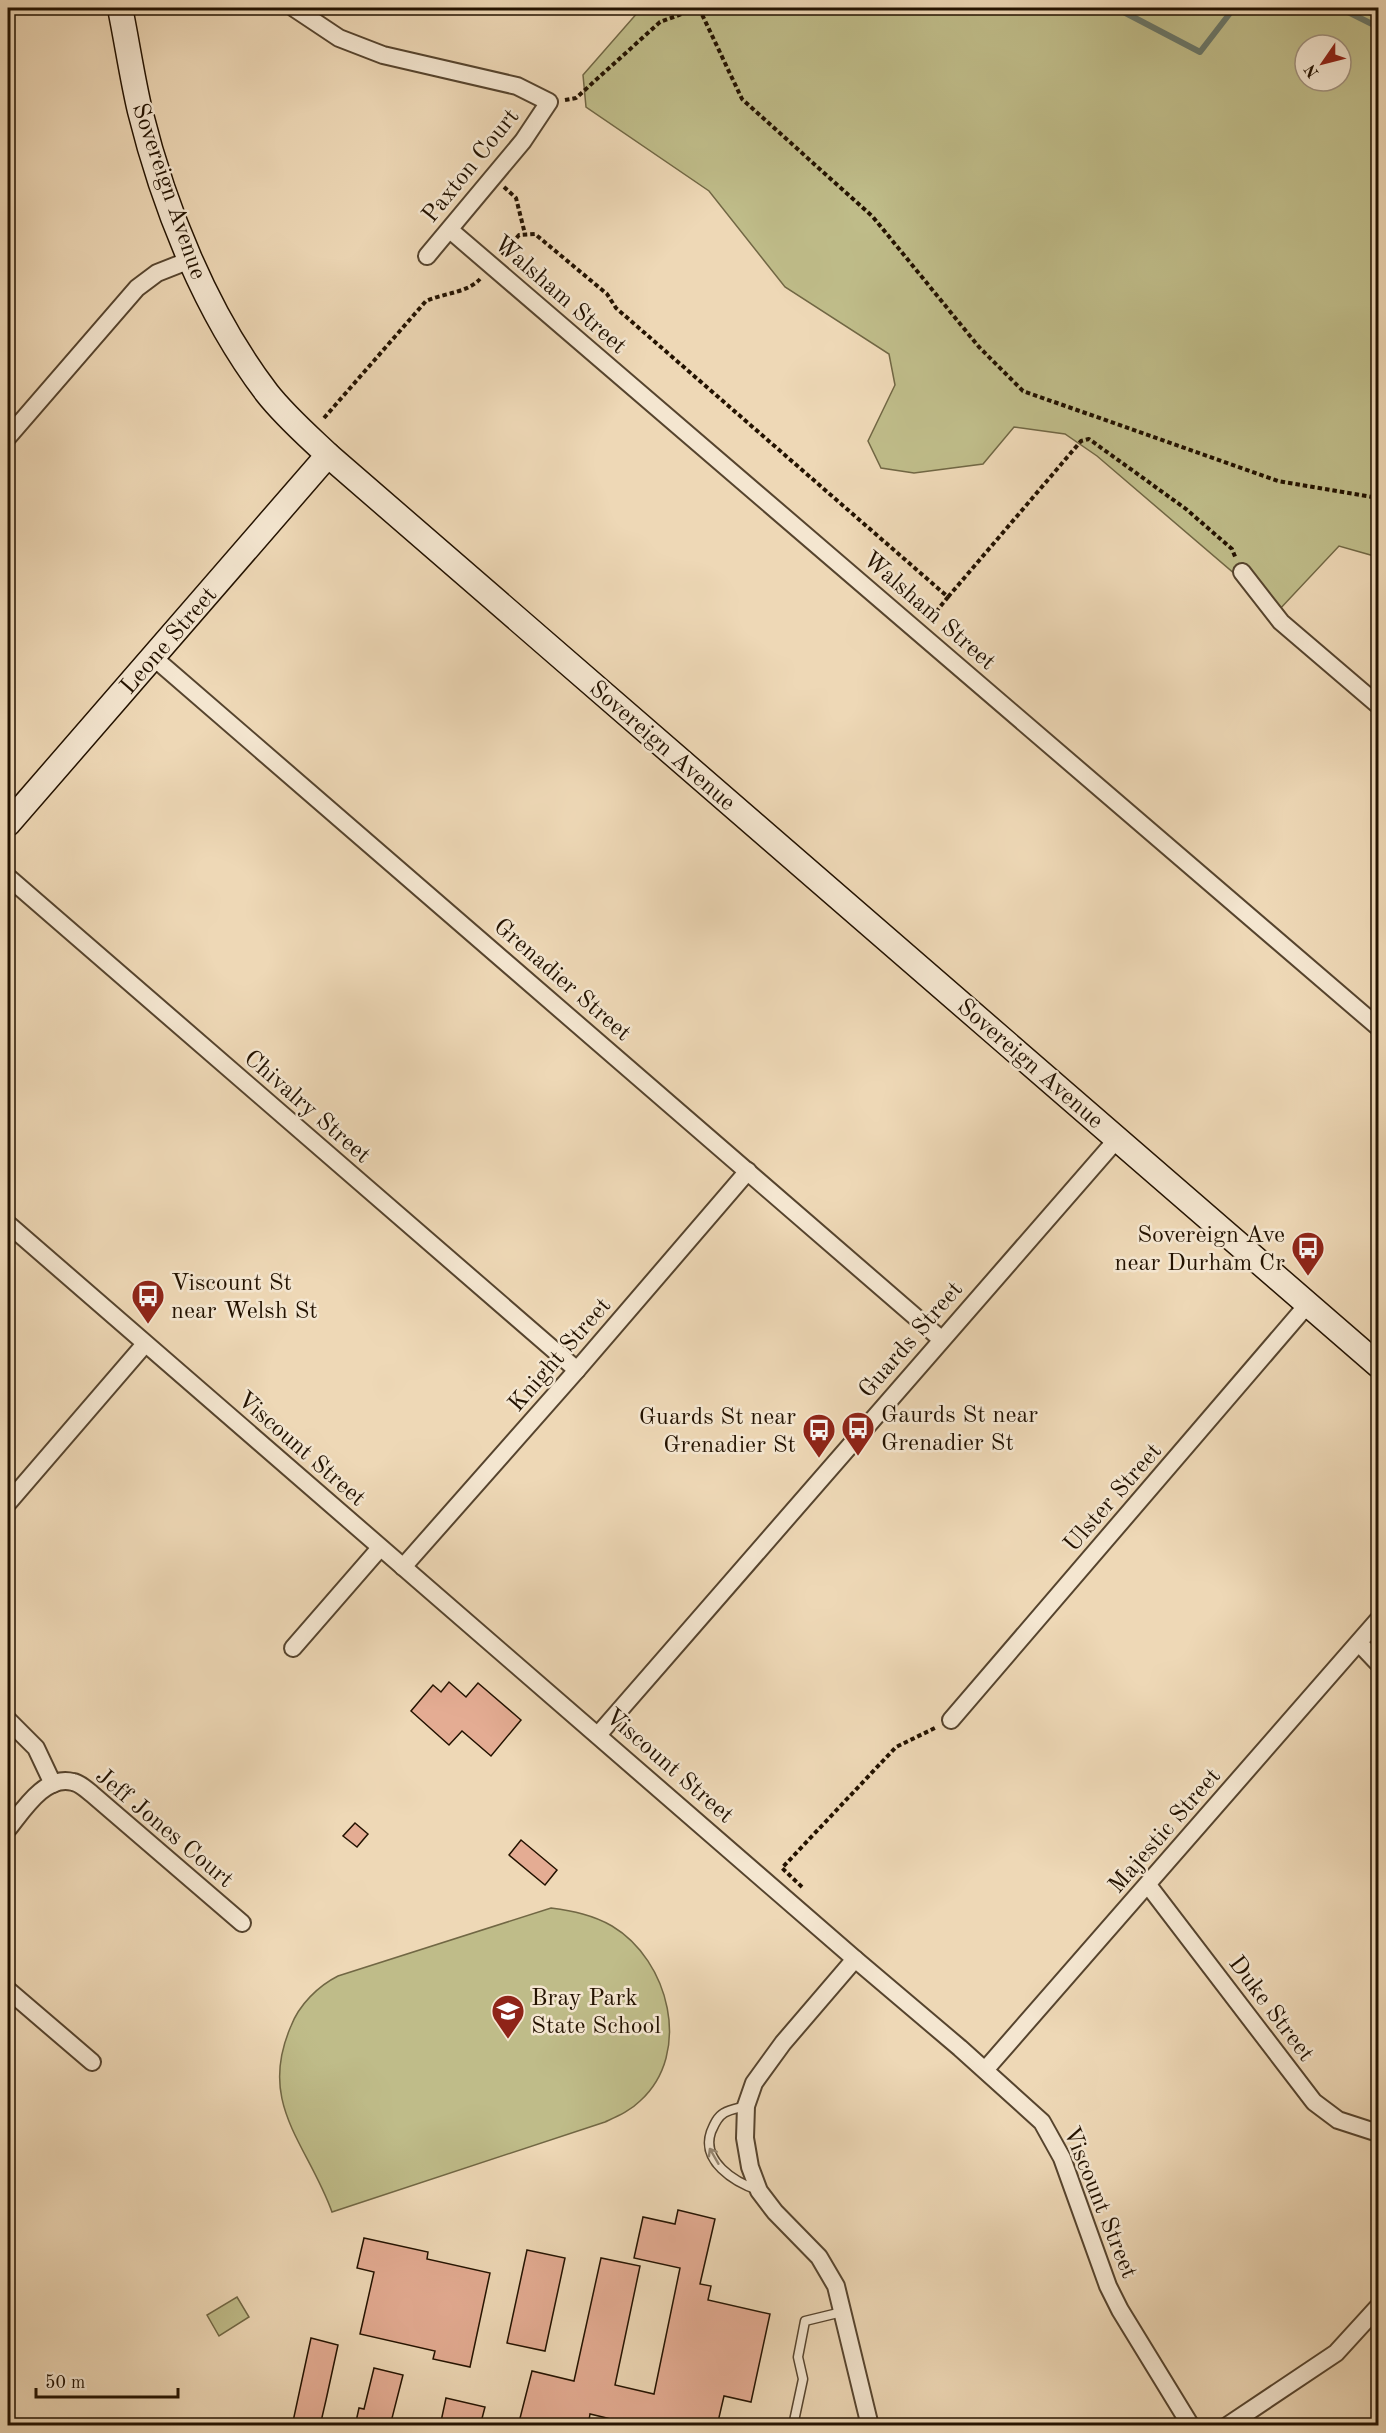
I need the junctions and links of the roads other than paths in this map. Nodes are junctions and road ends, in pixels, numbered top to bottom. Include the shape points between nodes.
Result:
1 (120, 8) edge
2 (294, 8) edge
3 (450, 230) junction
4 (427, 256) dead end
5 (190, 260) junction
6 (8, 437) edge
7 (328, 455) junction
8 (1242, 572) road end
9 (153, 657) junction
10 (1378, 705) edge
11 (8, 824) edge
12 (8, 877) edge
13 (1378, 1027) edge
14 (1118, 1138) junction
15 (748, 1171) junction
16 (8, 1224) edge
17 (1308, 1304) junction
18 (941, 1339) junction
19 (145, 1344) junction
20 (1378, 1365) edge
21 (577, 1370) junction
22 (8, 1503) edge
23 (380, 1548) junction
24 (403, 1567) junction
25 (1378, 1620) edge
26 (1359, 1643) junction
27 (293, 1648) dead end
28 (1378, 1663) edge
29 (8, 1720) edge
30 (951, 1720) road end
31 (598, 1735) junction
32 (53, 1785) junction
33 (8, 1829) edge
34 (1148, 1885) junction
35 (242, 1923) dead end
36 (855, 1959) junction
37 (8, 1990) edge
38 (92, 2062) dead end
39 (985, 2070) junction
40 (746, 2106) junction
41 (1378, 2133) edge
42 (759, 2191) junction
43 (1378, 2307) edge
44 (842, 2312) junction
45 (794, 2421) dead end
46 (870, 2426) edge
47 (1191, 2426) edge
48 (1227, 2426) edge

1 - 5 street, Sovereign Avenue via 150,147
2 - 3 street, Paxton Court via 339,38 383,55 517,86 549,102 523,141
3 - 4 street, Paxton Court
3 - 13 street, Walsham Street
5 - 6 street via 157,273 137,288
5 - 7 street, Sovereign Avenue via 216,312 267,393
7 - 9 street, Leone Street
7 - 14 street, Sovereign Avenue
8 - 10 street via 1281,622
9 - 11 street, Leone Street
9 - 15 street, Grenadier Street
12 - 21 street, Chivalry Street
14 - 17 street, Sovereign Avenue
14 - 18 street, Guards Street
15 - 18 street, Grenadier Street
15 - 21 street, Knight Street
16 - 19 street, Viscount Street
17 - 20 street, Sovereign Avenue
17 - 30 street, Ulster Street
18 - 31 street, Guards Street
19 - 22 street
19 - 23 street, Viscount Street
21 - 24 street, Knight Street
23 - 24 street, Viscount Street
23 - 27 street
24 - 31 street, Viscount Street
25 - 26 street, Majestic Street
26 - 28 street
26 - 34 street, Majestic Street
29 - 32 street via 36,1748
31 - 36 street, Viscount Street
32 - 33 street via 36,1796
32 - 35 street, Jeff Jones Court via 73,1782 84,1787
34 - 39 street, Majestic Street
34 - 41 street, Duke Street via 1314,2102 1338,2120
36 - 39 street, Viscount Street
36 - 40 street via 767,2063
37 - 38 street
39 - 47 street, Viscount Street via 1042,2122 1053,2139 1108,2286
40 - 42 street via 745,2138
42 -> 40 lane via 738,2183 725,2172 707,2143 714,2123 723,2113
42 - 44 street via 774,2212 819,2257 836,2286
43 - 48 street via 1336,2353
44 - 45 lane via 805,2321 798,2357 803,2379
44 - 46 street

